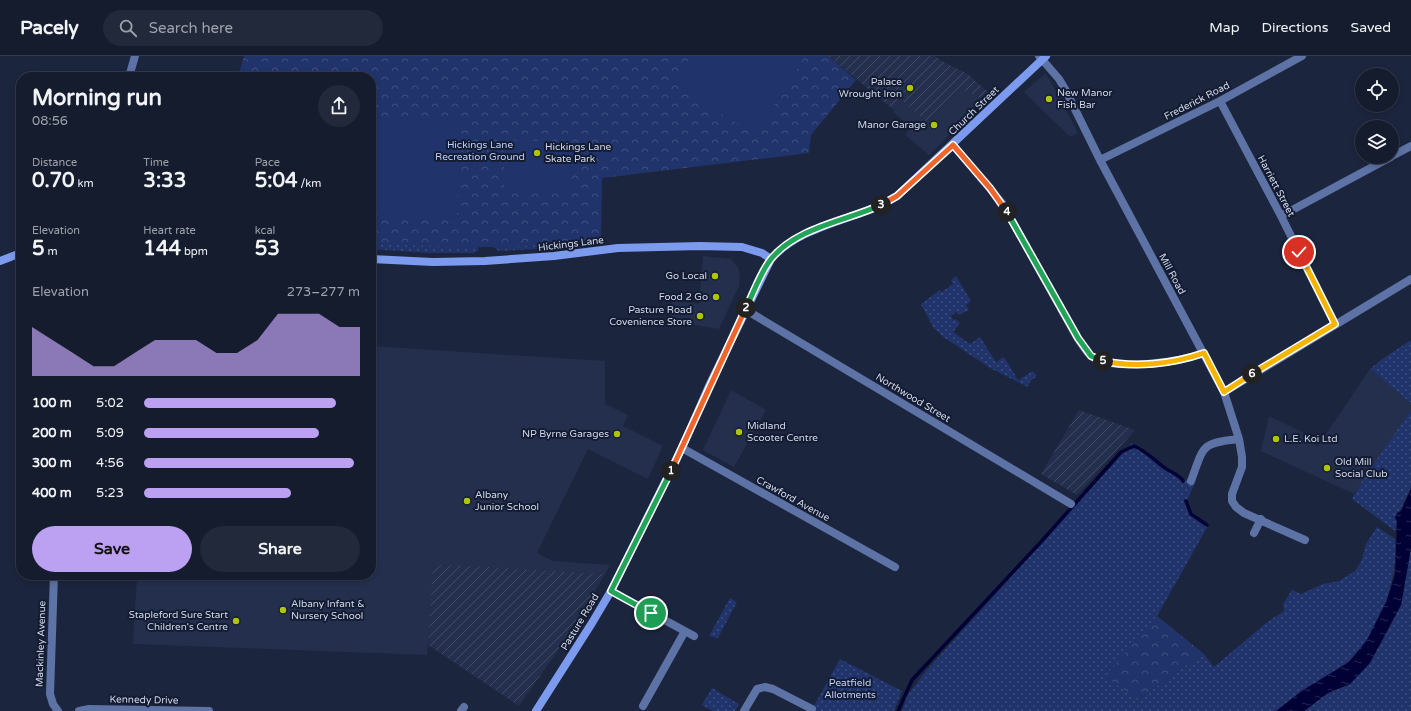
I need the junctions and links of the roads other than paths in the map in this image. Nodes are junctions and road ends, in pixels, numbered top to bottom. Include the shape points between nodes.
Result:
1 (135, 56) edge
2 (1302, 56) edge
3 (1043, 57) edge
4 (130, 72) edge
5 (1220, 101) junction
6 (953, 145) junction
7 (1411, 146) edge
8 (1399, 153) edge
9 (1100, 160) junction
10 (1378, 164) edge
11 (1281, 216) junction
12 (16, 255) edge
13 (376, 258) edge
14 (771, 259) junction
15 (0, 261) edge
16 (1411, 279) edge
17 (746, 310) junction
18 (1335, 324) junction
19 (1204, 353) junction
20 (1224, 392) junction
21 (1239, 439) junction
22 (682, 448) junction
23 (1191, 481) dead end
24 (1071, 504) dead end
25 (1260, 519) junction
26 (1254, 533) dead end
27 (1305, 540) dead end
28 (895, 567) dead end
29 (54, 580) edge
30 (611, 591) junction
31 (685, 631) junction
32 (694, 636) dead end
33 (643, 706) dead end
34 (812, 709) dead end
35 (58, 711) edge
36 (79, 711) edge
37 (209, 711) edge
38 (536, 711) edge
39 (744, 711) edge

1 - 4 street
2 - 5 street, Frederick Road
3 - 6 main road, Church Street
3 - 9 street, Mill Road via 1065,89
5 - 9 street, Frederick Road
5 - 11 street, Harriett Street
6 - 14 main road, Church Street via 897,196 868,211 795,239 781,248
6 - 19 street via 1002,203 1078,338 1091,356 1104,361 1140,364 1175,361
7 - 8 street
9 - 19 street, Mill Road
10 - 11 street
11 - 18 street, Harriett Street
12 - 15 main road
13 - 14 main road, Hickings Lane via 434,262 485,261 618,248 742,246
14 - 17 main road, Pasture Road
16 - 18 street
17 - 22 main road, Pasture Road
17 - 24 street, Northwood Street
18 - 20 street
19 - 20 street, Mill Road
20 - 21 street, Mill Road
21 - 23 street via 1216,441 1207,445 1202,451
21 - 25 street, Mill Road via 1242,468 1232,494 1232,501 1236,507
22 - 28 street, Crawford Avenue
22 - 30 main road, Pasture Road
25 - 26 street
25 - 27 street
29 - 35 street, Mackinley Avenue via 50,694
30 - 31 street
30 - 38 main road, Pasture Road
31 - 32 street
31 - 33 street
34 - 39 street via 766,687 757,689
36 - 37 street, Kennedy Drive via 89,708

